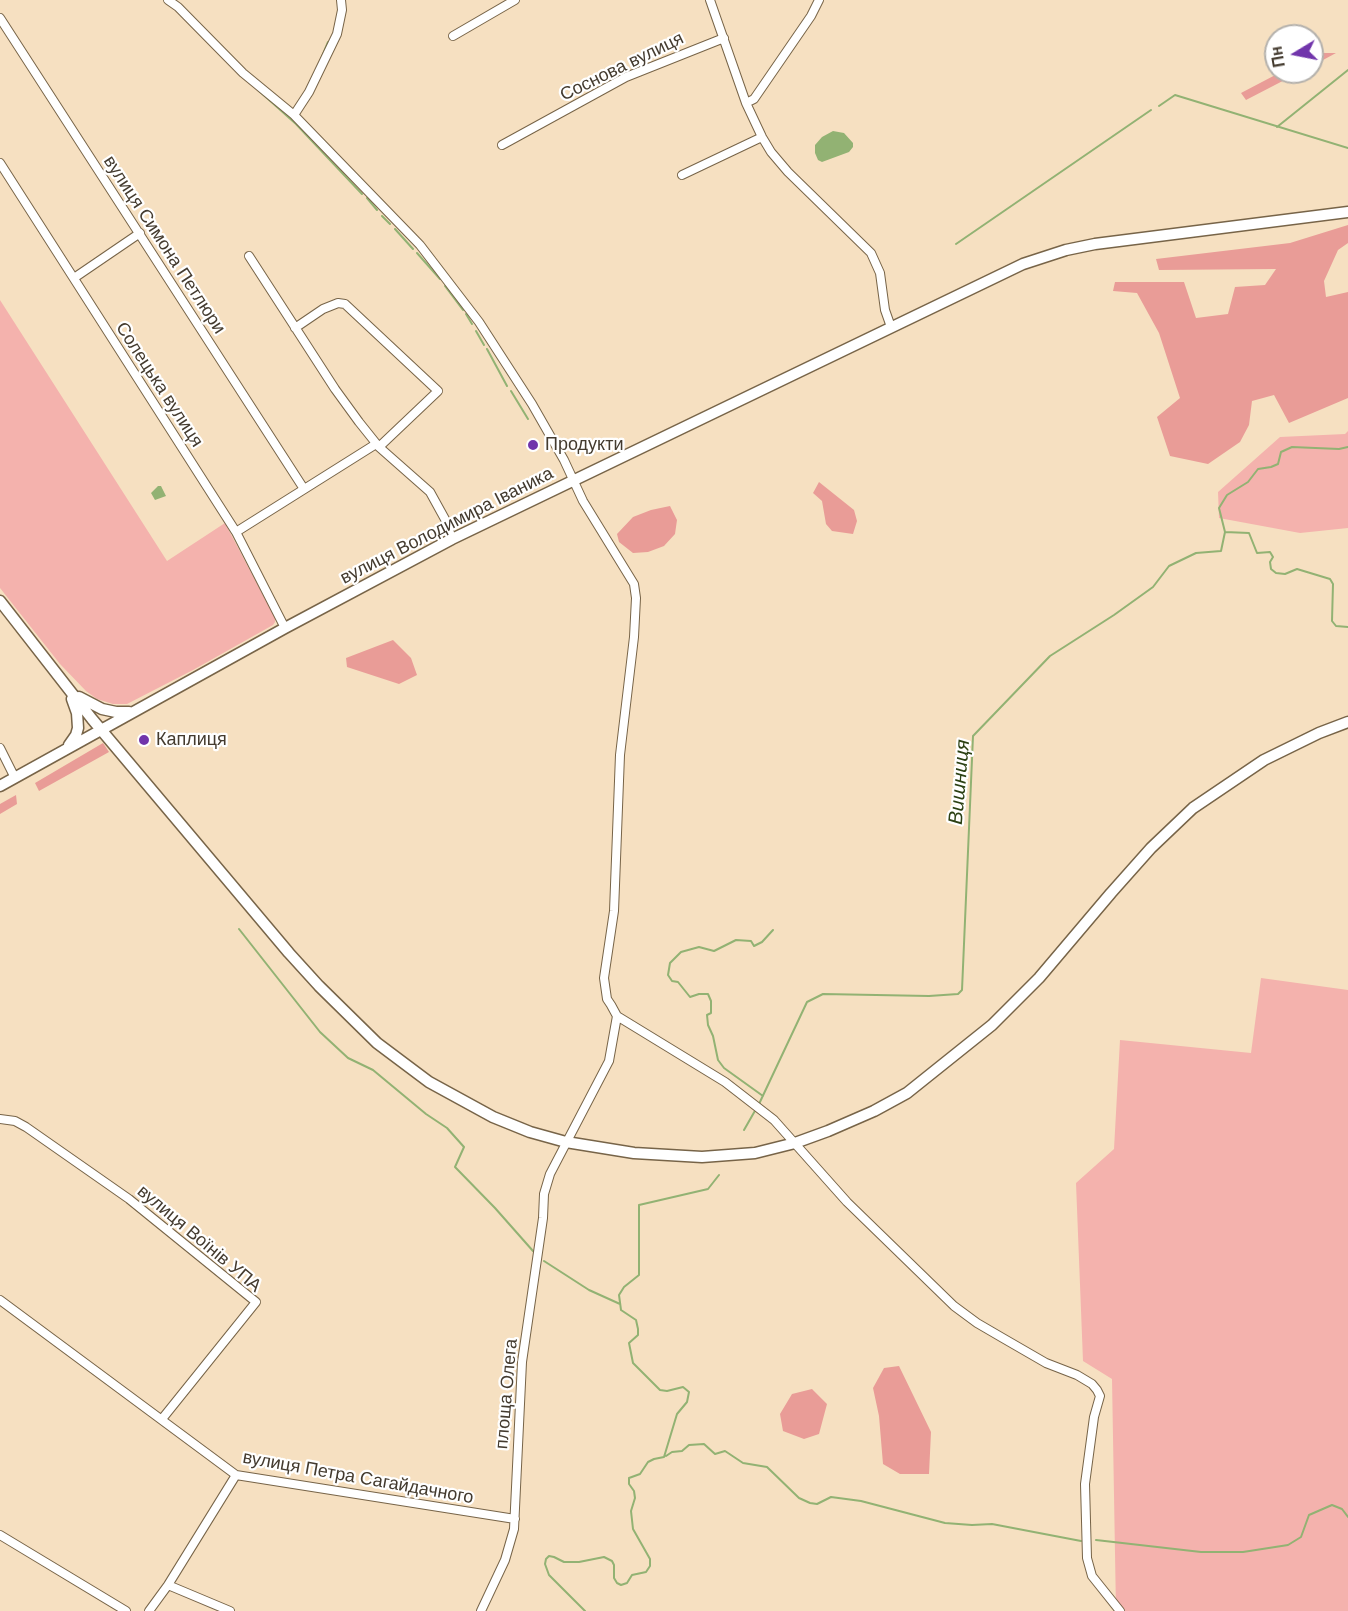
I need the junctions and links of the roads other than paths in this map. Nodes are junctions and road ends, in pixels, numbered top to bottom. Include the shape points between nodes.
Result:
1 (168, 0) edge
2 (341, 0) edge
3 (710, 0) edge
4 (819, 0) edge
5 (511, 1) edge
6 (0, 18) edge
7 (453, 36) dead end
8 (724, 38) junction
9 (750, 101) junction
10 (294, 115) junction
11 (762, 137) junction
12 (502, 145) dead end
13 (0, 163) edge
14 (682, 175) dead end
15 (1348, 212) edge
16 (140, 233) junction
17 (249, 256) dead end
18 (74, 278) junction
19 (891, 327) junction
20 (295, 328) junction
21 (377, 445) junction
22 (574, 480) junction
23 (304, 489) junction
24 (236, 532) junction
25 (452, 539) junction
26 (0, 602) edge
27 (285, 628) junction
28 (67, 687) junction
29 (132, 712) junction
30 (1348, 722) edge
31 (100, 729) junction
32 (0, 748) edge
33 (65, 750) junction
34 (15, 778) junction
35 (0, 786) edge
36 (617, 1016) junction
37 (0, 1119) edge
38 (566, 1142) junction
39 (795, 1143) junction
40 (0, 1300) edge
41 (162, 1419) junction
42 (236, 1475) junction
43 (515, 1519) junction
44 (0, 1535) edge
45 (168, 1585) junction
46 (126, 1611) edge
47 (149, 1611) edge
48 (230, 1611) edge
49 (481, 1611) edge
50 (1120, 1611) edge

1 - 10 street, вулиця Володимира Іваника via 243,73
2 - 10 street via 337,34
3 - 8 street
4 - 9 street
5 - 7 street
6 - 16 street, вулиця Симона Петлюри
8 - 9 street
8 - 12 street, Соснова вулиця via 626,77
9 - 11 street
10 - 22 street, вулиця Володимира Іваника via 398,222 448,281 532,404
11 - 14 street
11 - 19 street via 788,172 871,253 880,273
13 - 18 street, Солецька вулиця
15 - 19 main road via 1066,250 1023,264
16 - 18 street
16 - 23 street, вулиця Симона Петлюри
17 - 20 street
18 - 24 street, Солецька вулиця
19 - 22 main road
20 - 21 street via 334,389
20 - 21 street via 322,309 345,304 438,391
21 - 23 street
21 - 25 street via 430,492
22 - 25 main road, вулиця Володимира Іваника
22 - 36 street via 634,584 636,598 620,755 614,911 604,978 607,999
23 - 24 street
24 - 27 street, Солецька вулиця
25 - 27 main road, вулиця Володимира Іваника
26 - 28 main road
27 - 29 main road, вулиця Володимира Іваника
28 - 29 main road via 102,710
28 - 31 main road
28 - 33 main road via 78,721 76,735
29 - 31 main road, вулиця Володимира Іваника
30 - 39 main road via 1264,760 1193,808 1151,848 1039,978 992,1025 926,1080 874,1111
31 - 33 main road, вулиця Володимира Іваника
31 - 38 main road via 289,953 377,1043 462,1102 493,1118
32 - 34 street
33 - 34 main road, вулиця Володимира Іваника
34 - 35 main road, вулиця Володимира Іваника
36 - 38 street, площа Олега via 609,1060
36 - 39 street via 725,1082 774,1120
37 - 41 street, вулиця Воїнів УПА via 26,1127 129,1199 256,1302
38 - 39 main road via 634,1153 702,1157 755,1153
38 - 43 street, площа Олега via 544,1194 522,1362
39 - 50 street via 847,1202 954,1306 1046,1363 1092,1384 1100,1396 1085,1484 1087,1558 1092,1576
40 - 41 street, вулиця Петра Сагайдачного
41 - 42 street, вулиця Петра Сагайдачного
42 - 43 street, вулиця Петра Сагайдачного
42 - 45 street
43 - 49 street, площа Олега via 505,1560
44 - 46 street
45 - 47 street
45 - 48 street

